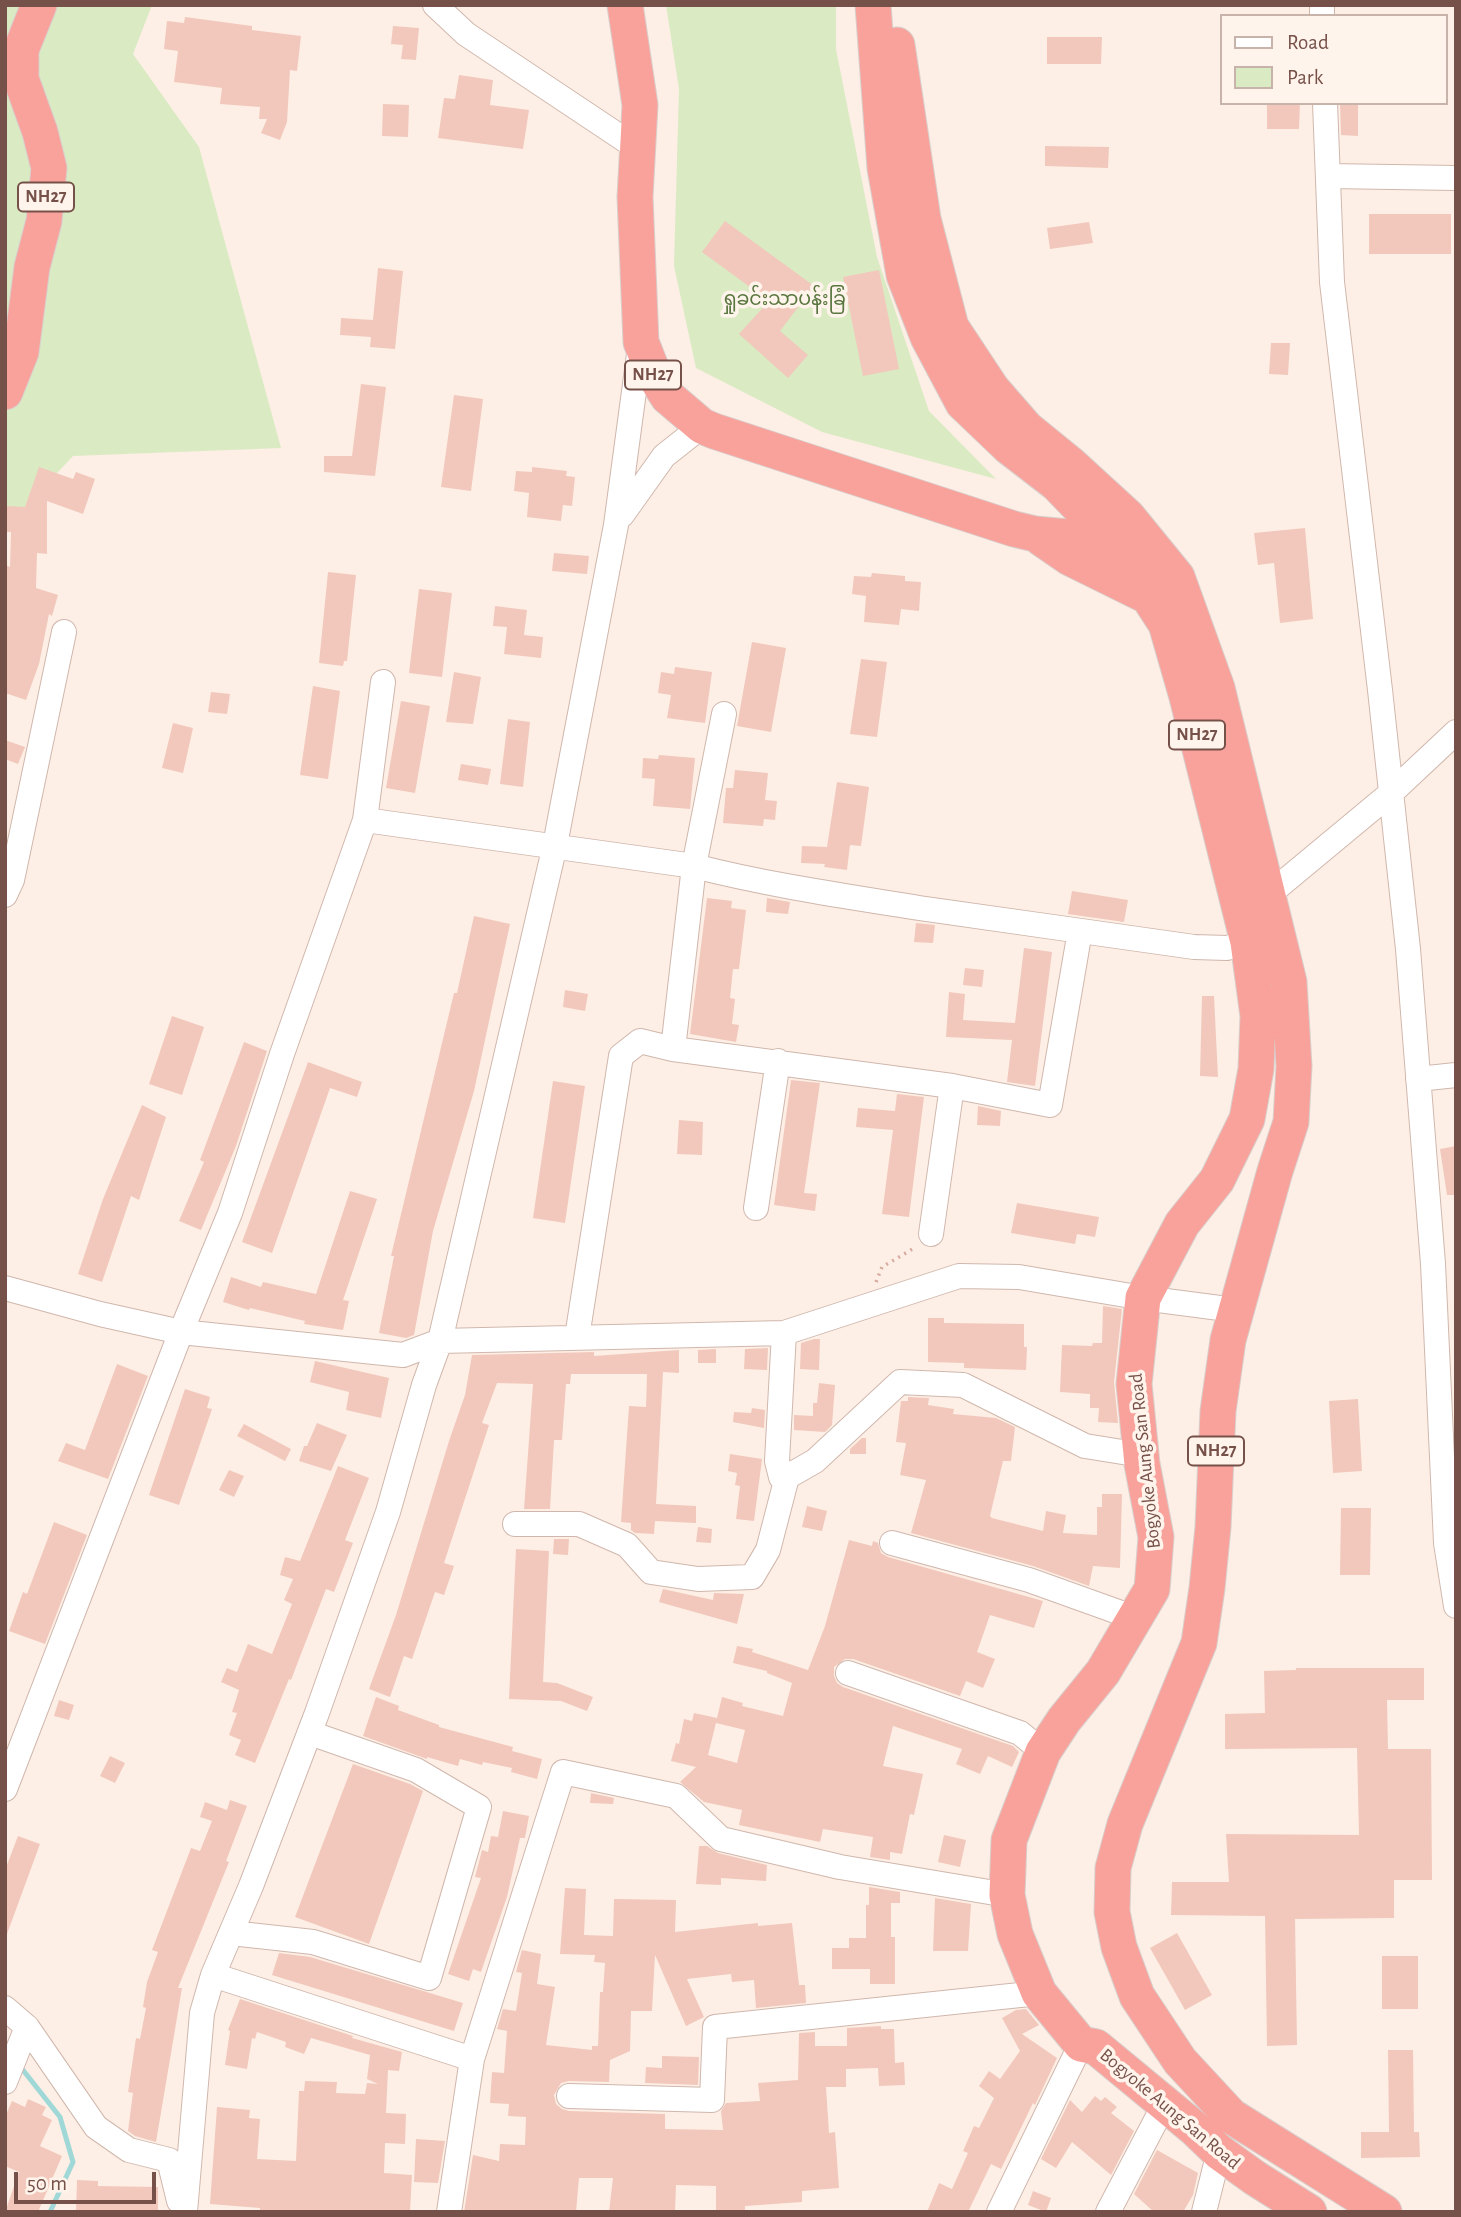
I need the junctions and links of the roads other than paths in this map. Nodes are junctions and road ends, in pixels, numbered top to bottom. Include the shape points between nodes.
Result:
1 (39, 5) edge
2 (435, 5) edge
3 (625, 5) edge
4 (873, 5) edge
5 (892, 5) edge
6 (1325, 105) edge
7 (637, 148) junction
8 (1328, 176) junction
9 (1456, 178) edge
10 (641, 342) junction
11 (5, 392) edge
12 (702, 426) junction
13 (1057, 484) junction
14 (616, 525) junction
15 (1033, 526) junction
16 (1119, 529) junction
17 (1151, 598) junction
18 (64, 632) dead end
19 (383, 682) dead end
20 (724, 714) dead end
21 (1456, 732) edge
22 (1391, 793) junction
23 (365, 820) junction
24 (555, 845) junction
25 (694, 866) junction
26 (5, 895) edge
27 (1267, 895) junction
28 (1080, 931) junction
29 (1248, 942) junction
30 (673, 1049) junction
31 (778, 1061) junction
32 (1456, 1075) edge
33 (1418, 1079) junction
34 (952, 1086) junction
35 (756, 1208) dead end
36 (932, 1234) road end
37 (5, 1289) edge
38 (1143, 1298) junction
39 (1235, 1310) junction
40 (181, 1332) junction
41 (784, 1333) junction
42 (577, 1337) junction
43 (440, 1341) junction
44 (1141, 1455) junction
45 (781, 1477) dead end
46 (515, 1524) dead end
47 (892, 1543) dead end
48 (1456, 1606) edge
49 (1135, 1618) junction
50 (848, 1673) dead end
51 (310, 1732) junction
52 (1043, 1752) junction
53 (5, 1789) edge
54 (1007, 1895) junction
55 (231, 1933) junction
56 (213, 1975) junction
57 (1039, 1993) junction
58 (5, 2008) edge
59 (23, 2037) junction
60 (1081, 2044) junction
61 (472, 2059) junction
62 (7, 2077) edge
63 (569, 2096) dead end
64 (1164, 2105) junction
65 (1219, 2152) junction
66 (184, 2212) edge
67 (449, 2212) edge
68 (999, 2212) edge
69 (1108, 2212) edge
70 (1204, 2212) edge
71 (1308, 2212) edge
72 (1384, 2212) edge

1 - 11 highway, NH27 via 21,50 21,79 49,167 21,352
2 - 7 street via 466,34
3 - 7 highway, NH27 via 640,105
4 - 13 highway, NH27 via 885,168 904,275 928,337 963,403
5 - 16 highway, NH27 via 923,219 951,327 992,388 1026,428 1069,463
6 - 8 street
7 - 10 highway, NH27
8 - 9 street
8 - 22 street via 1332,282
10 - 12 highway, NH27 via 653,375 668,397
10 - 14 street
12 - 14 street via 664,456
12 - 15 highway, NH27 via 988,522 1009,519
13 - 15 highway
13 - 16 highway, NH27
14 - 24 street
15 - 16 highway, NH27
15 - 17 highway via 1070,558
16 - 17 highway, NH27
16 - 27 highway, NH27 via 1177,577 1217,688
17 - 29 highway, NH27 via 1166,624 1187,697
18 - 26 street via 12,880
19 - 23 street
20 - 25 street
21 - 22 street
22 - 27 street
22 - 33 street
23 - 24 street
23 - 40 street via 230,1213
24 - 25 street
24 - 43 street
25 - 28 street via 861,899
25 - 30 street
27 - 29 street
27 - 39 highway, NH27 via 1289,982 1294,1066 1291,1122
28 - 29 street via 1194,947 1227,948
28 - 34 street via 1050,1105
29 - 38 highway, Bogyoke Aung San Road / NH27 via 1258,1016 1256,1069 1247,1119 1217,1180 1182,1224
30 - 31 street
30 - 42 street via 640,1041 621,1056
31 - 34 street
31 - 35 street
32 - 33 street
33 - 48 street via 1433,1264 1446,1543
34 - 36 street
37 - 40 street
38 - 39 street
38 - 41 street via 1019,1277 959,1276
38 - 44 highway, Bogyoke Aung San Road / NH27 via 1134,1384
39 - 72 highway, NH27 via 1218,1411 1213,1527 1199,1643 1125,1824 1113,1867 1112,1912 1137,1996 1180,2061 1231,2116
40 - 43 street via 403,1355
40 - 53 street
41 - 42 street
41 - 45 street via 777,1461
42 - 43 street
43 - 51 street via 388,1512
44 - 46 street via 1085,1446 963,1385 900,1382 816,1461 787,1477 768,1550 752,1577 698,1579 651,1572 627,1545 579,1524
44 - 49 highway, Bogyoke Aung San Road / NH27 via 1156,1537 1152,1589
47 - 49 street via 1029,1580
49 - 52 highway, Bogyoke Aung San Road / NH27 via 1103,1672
50 - 52 street via 1020,1733
51 - 55 street
51 - 55 street via 416,1770 480,1807 429,1978 313,1942
52 - 54 highway, Bogyoke Aung San Road / NH27 via 1009,1840
54 - 57 highway, Bogyoke Aung San Road / NH27 via 1015,1934
54 - 61 street via 840,1867 721,1839 676,1796 562,1772
55 - 56 street
56 - 61 street
56 - 66 street via 202,2013
57 - 60 highway, Bogyoke Aung San Road / NH27
57 - 63 street via 715,2027 712,2100
58 - 59 street
59 - 62 street
59 - 66 street via 96,2127 130,2150 169,2160
60 - 64 highway, Bogyoke Aung San Road / NH27 via 1096,2047
60 - 68 street
61 - 67 street
64 - 65 highway, Bogyoke Aung San Road / NH27
64 - 69 street
65 - 70 street
65 - 71 highway, Bogyoke Aung San Road / NH27

